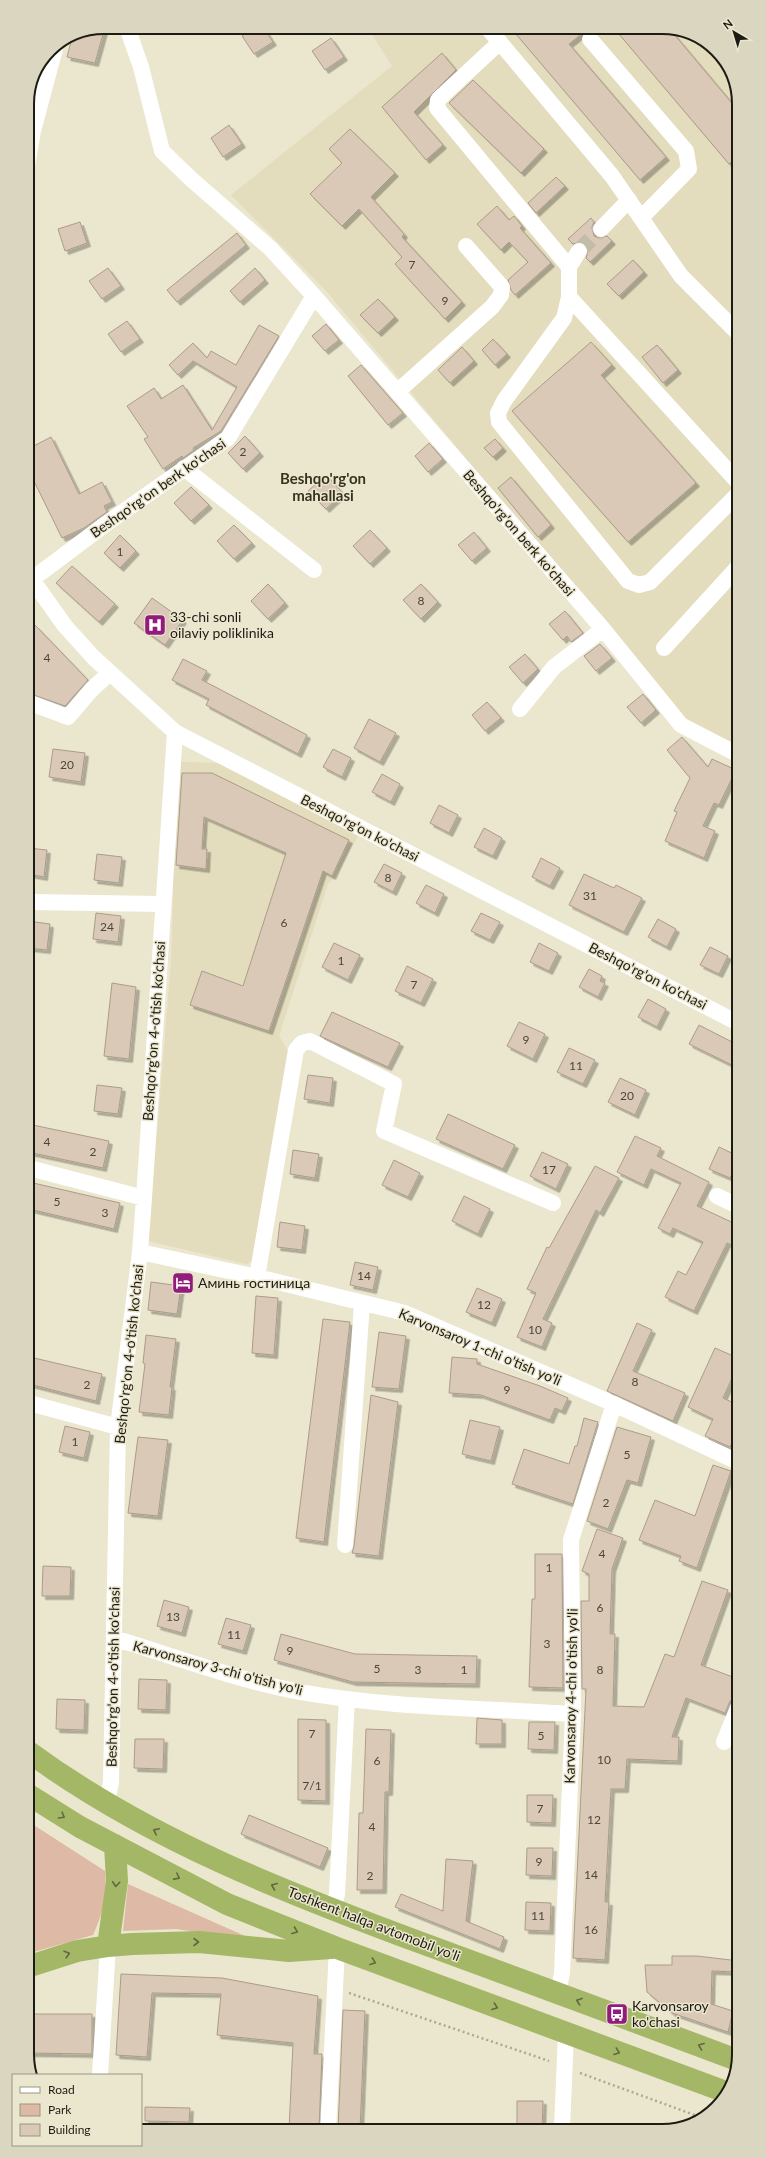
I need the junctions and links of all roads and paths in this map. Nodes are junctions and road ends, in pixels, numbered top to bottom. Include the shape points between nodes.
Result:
1 (129, 34) edge
2 (493, 34) edge
3 (590, 39) dead end
4 (500, 42) junction
5 (52, 57) edge
6 (34, 111) edge
7 (629, 200) junction
8 (641, 218) junction
9 (601, 229) tunnel mouth
10 (466, 246) dead end
11 (579, 251) tunnel mouth
12 (569, 267) junction
13 (314, 296) junction
14 (570, 297) junction
15 (732, 327) edge
16 (397, 392) junction
17 (184, 468) junction
18 (732, 475) edge
19 (732, 500) edge
20 (314, 570) dead end
21 (732, 573) edge
22 (34, 574) edge
23 (34, 583) edge
24 (603, 629) junction
25 (664, 648) dead end
26 (110, 673) junction
27 (34, 704) edge
28 (520, 710) dead end
29 (175, 732) junction
30 (732, 751) edge
31 (34, 902) edge
32 (162, 904) junction
33 (732, 1020) edge
34 (34, 1170) edge
35 (717, 1196) dead end
36 (144, 1198) junction
37 (553, 1203) dead end
38 (732, 1203) edge
39 (140, 1252) junction
40 (257, 1277) junction
41 (362, 1303) junction
42 (614, 1404) junction
43 (34, 1405) edge
44 (118, 1427) junction
45 (732, 1459) edge
46 (345, 1545) dead end
47 (114, 1638) junction
48 (347, 1699) junction
49 (573, 1714) junction
50 (732, 1720) edge
51 (724, 1742) dead end
52 (34, 1756) edge
53 (34, 1798) edge
54 (106, 1803) junction
55 (115, 1845) junction
56 (333, 1910) junction
57 (108, 1946) junction
58 (337, 1948) junction
59 (34, 1965) edge
60 (335, 1988) junction
61 (558, 1993) junction
62 (566, 2033) junction
63 (732, 2058) edge
64 (564, 2068) junction
65 (100, 2074) edge
66 (722, 2091) edge
67 (695, 2115) edge
68 (328, 2124) edge
69 (562, 2124) edge

1 - 13 street, Beshqo'rg'on berk ko'chasi via 162,151 270,248
2 - 4 street
3 - 8 street via 686,151 689,169
4 - 7 street via 612,176
4 - 12 street via 438,100 438,108
5 - 6 street
7 - 8 street
7 - 9 street
8 - 15 street via 681,276
10 - 16 street via 502,287 501,295 492,307
11 - 12 street
12 - 14 street
13 - 16 street, Beshqo'rg'on berk ko'chasi
13 - 17 street, Beshqo'rg'on berk ko'chasi via 228,438
14 - 18 street
14 - 19 street via 564,318 504,401 498,413 499,422 628,581 639,584 650,582
16 - 24 street, Beshqo'rg'on berk ko'chasi
17 - 20 street
17 - 22 street, Beshqo'rg'on berk ko'chasi
21 - 25 street
23 - 26 street, Beshqo'rg'on ko'chasi via 65,626
24 - 28 street via 554,666
24 - 30 street, Beshqo'rg'on berk ko'chasi via 681,725
26 - 27 street via 68,717
26 - 29 street, Beshqo'rg'on ko'chasi
29 - 32 street, Beshqo'rg'on 4-o'tish ko'chasi
29 - 33 street, Beshqo'rg'on ko'chasi
31 - 32 street
32 - 36 street, Beshqo'rg'on 4-o'tish ko'chasi
34 - 36 street
35 - 38 street
36 - 39 street, Beshqo'rg'on 4-o'tish ko'chasi
37 - 40 street via 384,1131 394,1084 310,1041 302,1043 296,1050
39 - 40 street, Karvonsaroy 1-chi o'tish yo'li
39 - 44 street, Beshqo'rg'on 4-o'tish ko'chasi
40 - 41 street, Karvonsaroy 1-chi o'tish yo'li
41 - 42 street, Karvonsaroy 1-chi o'tish yo'li via 405,1313
41 - 46 street
42 - 45 street, Karvonsaroy 1-chi o'tish yo'li
42 - 49 street, Karvonsaroy 4-chi o'tish yo'li via 571,1540
43 - 44 street
44 - 47 street, Beshqo'rg'on 4-o'tish ko'chasi
47 - 48 street, Karvonsaroy 3-chi o'tish yo'li via 247,1679
47 - 54 street, Beshqo'rg'on 4-o'tish ko'chasi via 111,1783
48 - 49 street, Karvonsaroy 3-chi o'tish yo'li
48 - 56 street via 338,1882
49 - 61 street, Karvonsaroy 4-chi o'tish yo'li via 562,1973
50 - 51 street
52 - 54 highway, Toshkent halqa avtomobil yo'li
53 -> 55 highway
56 -> 54 highway, Toshkent halqa avtomobil yo'li via 239,1871 148,1827
55 -> 57 highway via 117,1881
55 -> 58 highway via 227,1904
56 - 61 highway, Toshkent halqa avtomobil yo'li
57 -> 58 highway via 199,1942 289,1951
59 -> 57 highway via 77,1951
57 - 65 street
58 - 60 street
58 -> 62 highway
60 - 64 path
60 - 68 street
63 -> 61 highway, Toshkent halqa avtomobil yo'li
62 - 64 street
62 -> 66 highway
64 - 67 path
64 - 69 street

